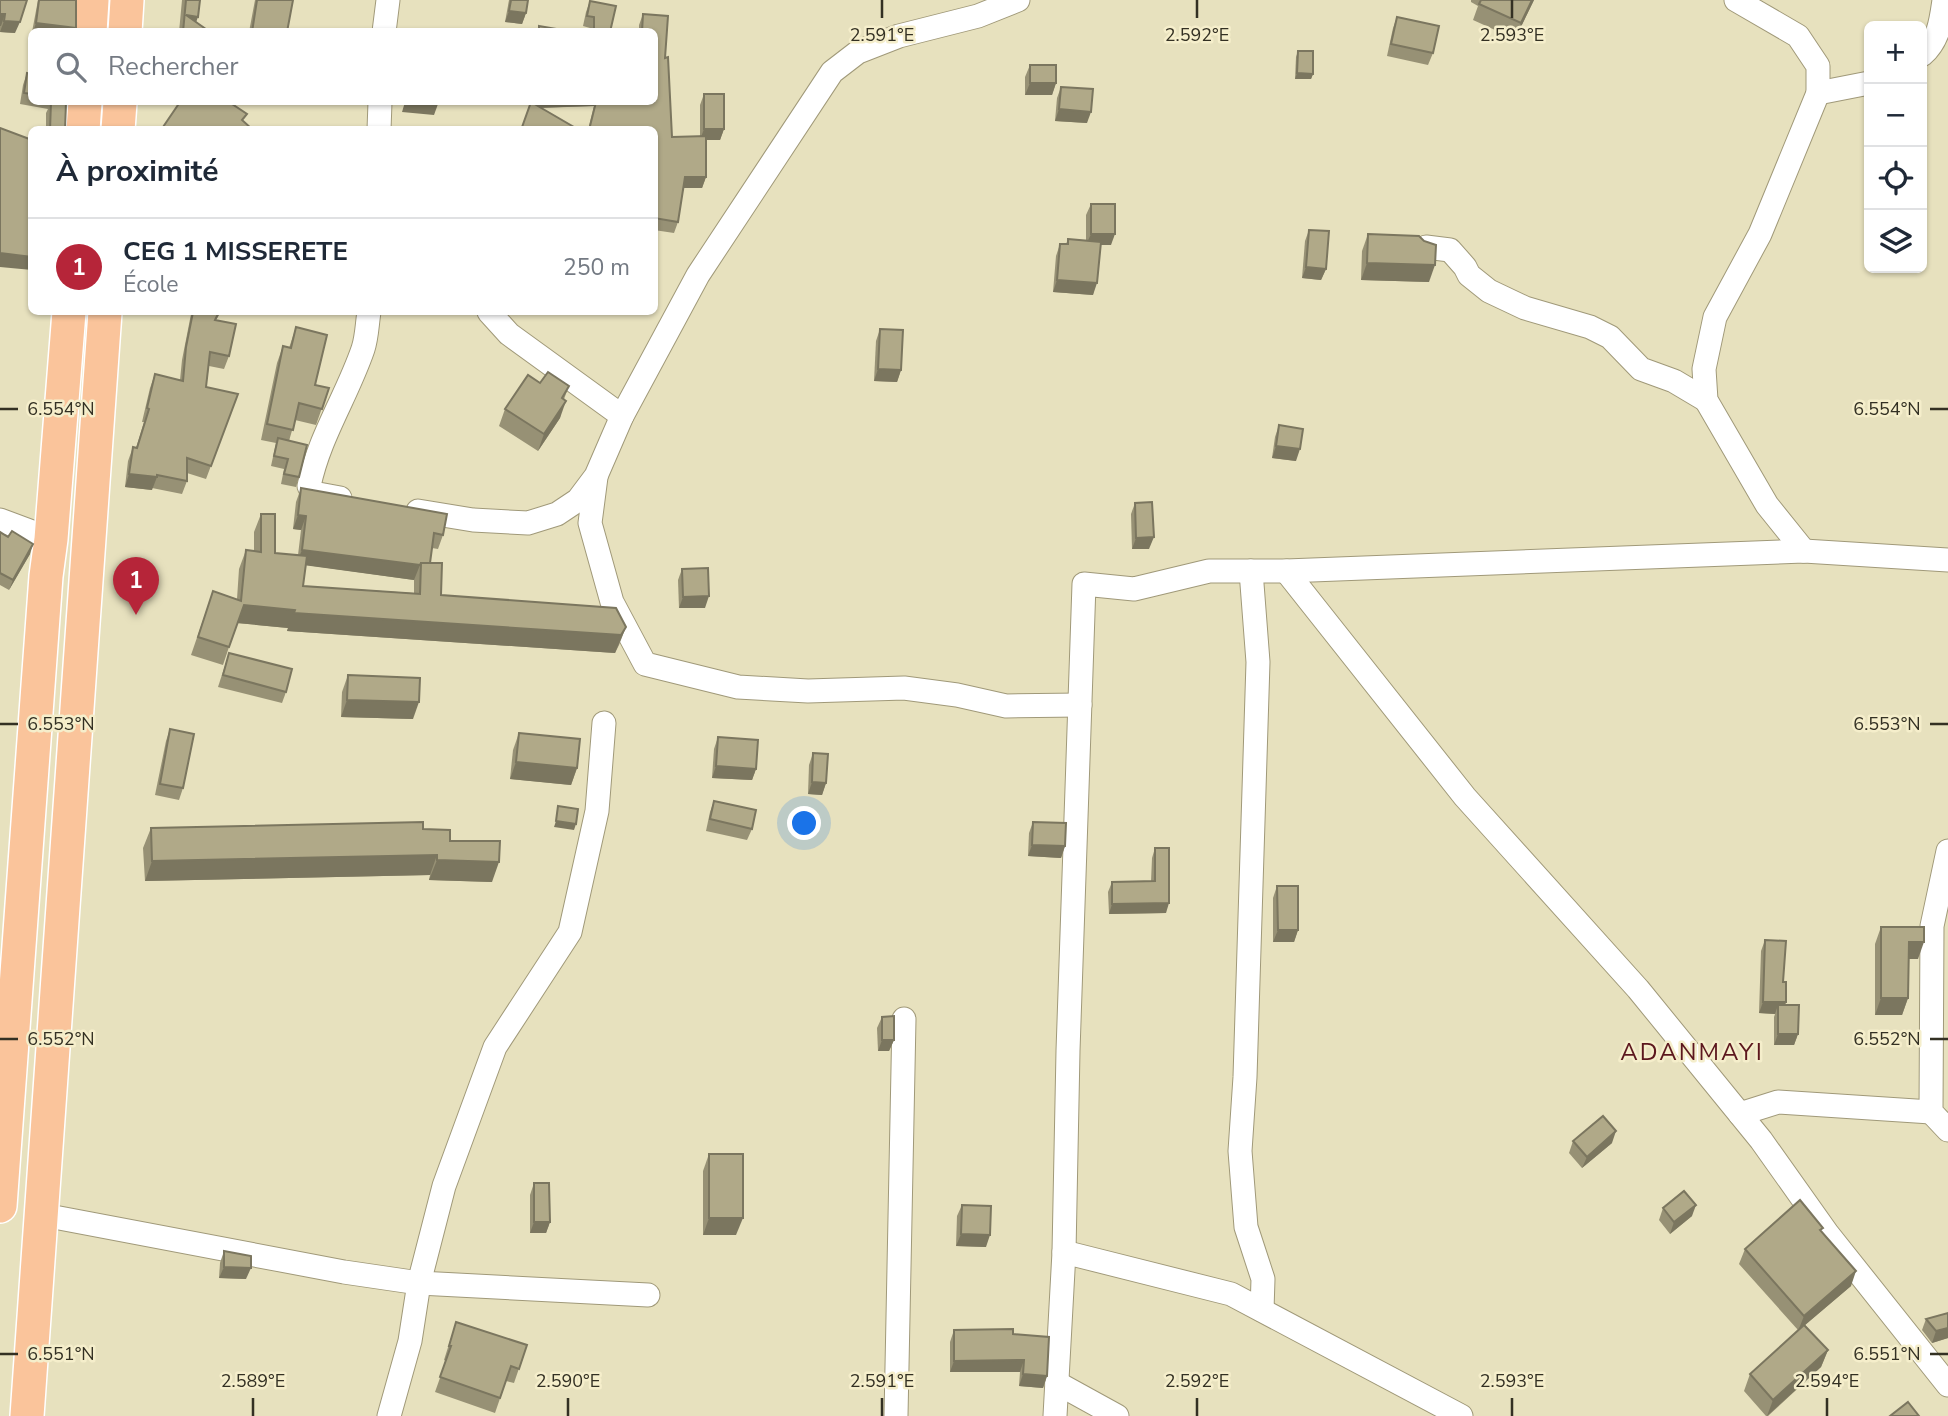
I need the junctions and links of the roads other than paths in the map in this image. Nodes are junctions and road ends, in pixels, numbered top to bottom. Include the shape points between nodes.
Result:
1 (92, 0) edge
2 (127, 0) edge
3 (141, 0) edge
4 (388, 0) edge
5 (1018, 0) edge
6 (1737, 0) edge
7 (1944, 0) edge
8 (90, 28) edge
9 (125, 28) edge
10 (139, 28) edge
11 (384, 28) edge
12 (1927, 50) edge
13 (1864, 84) edge
14 (1818, 93) junction
15 (85, 105) edge
16 (120, 105) edge
17 (134, 105) edge
18 (380, 105) edge
19 (83, 126) edge
20 (118, 126) edge
21 (132, 126) edge
22 (379, 126) edge
23 (1426, 247) edge
24 (69, 315) edge
25 (105, 315) edge
26 (119, 315) edge
27 (368, 315) edge
28 (492, 315) edge
29 (1706, 400) junction
30 (622, 416) junction
31 (596, 476) junction
32 (366, 502) edge
33 (393, 507) edge
34 (0, 520) edge
35 (51, 539) junction
36 (1804, 551) junction
37 (1948, 560) edge
38 (1251, 571) junction
39 (1286, 571) junction
40 (1080, 705) junction
41 (604, 723) dead end
42 (1948, 852) edge
43 (904, 1019) dead end
44 (1931, 1112) junction
45 (1740, 1114) junction
46 (1948, 1130) edge
47 (0, 1206) edge
48 (54, 1217) junction
49 (1064, 1252) junction
50 (419, 1283) junction
51 (648, 1295) dead end
52 (1262, 1310) junction
53 (1056, 1383) junction
54 (1948, 1385) edge
55 (27, 1416) edge
56 (40, 1416) edge
57 (389, 1416) edge
58 (896, 1416) edge
59 (1055, 1416) edge
60 (1116, 1416) edge
61 (1461, 1416) edge

1 - 8 highway
2 - 9 highway
3 - 10 street
4 - 11 street
5 - 30 street via 978,16 899,36 858,52 832,72 698,275
6 - 14 street via 1798,36 1818,66
7 - 12 street via 1940,29
13 - 14 street
14 - 29 street via 1760,234 1715,317 1704,369
15 - 19 highway
16 - 20 highway
17 - 21 street
18 - 22 street
23 - 29 street via 1450,250 1476,282 1525,308 1610,337 1641,369
24 - 35 highway
25 - 55 highway
26 - 48 street
27 - 32 street via 363,348 309,486 313,493
28 - 30 street via 509,334
29 - 36 street via 1767,505
30 - 31 street
31 - 33 street via 578,500 557,514 528,523
31 - 40 street via 590,523 612,602 645,664 738,687 808,691 904,688 1006,706
34 - 35 street
35 - 47 highway
36 - 37 street
36 - 39 street
38 - 39 street
38 - 40 street via 1209,571 1134,589 1084,584
38 - 52 street via 1258,662 1240,1151 1246,1227 1263,1279
39 - 45 street via 1465,797 1638,989
40 - 49 street
41 - 50 street via 597,811 570,932 495,1047 443,1186
42 - 44 street via 1931,926
43 - 58 street
44 - 45 street via 1778,1102
44 - 46 street
45 - 54 street
48 - 50 street
48 - 56 street
49 - 52 street via 1231,1294
49 - 53 street
50 - 51 street
50 - 57 street via 410,1341
52 - 61 street
53 - 59 street
53 - 60 street

